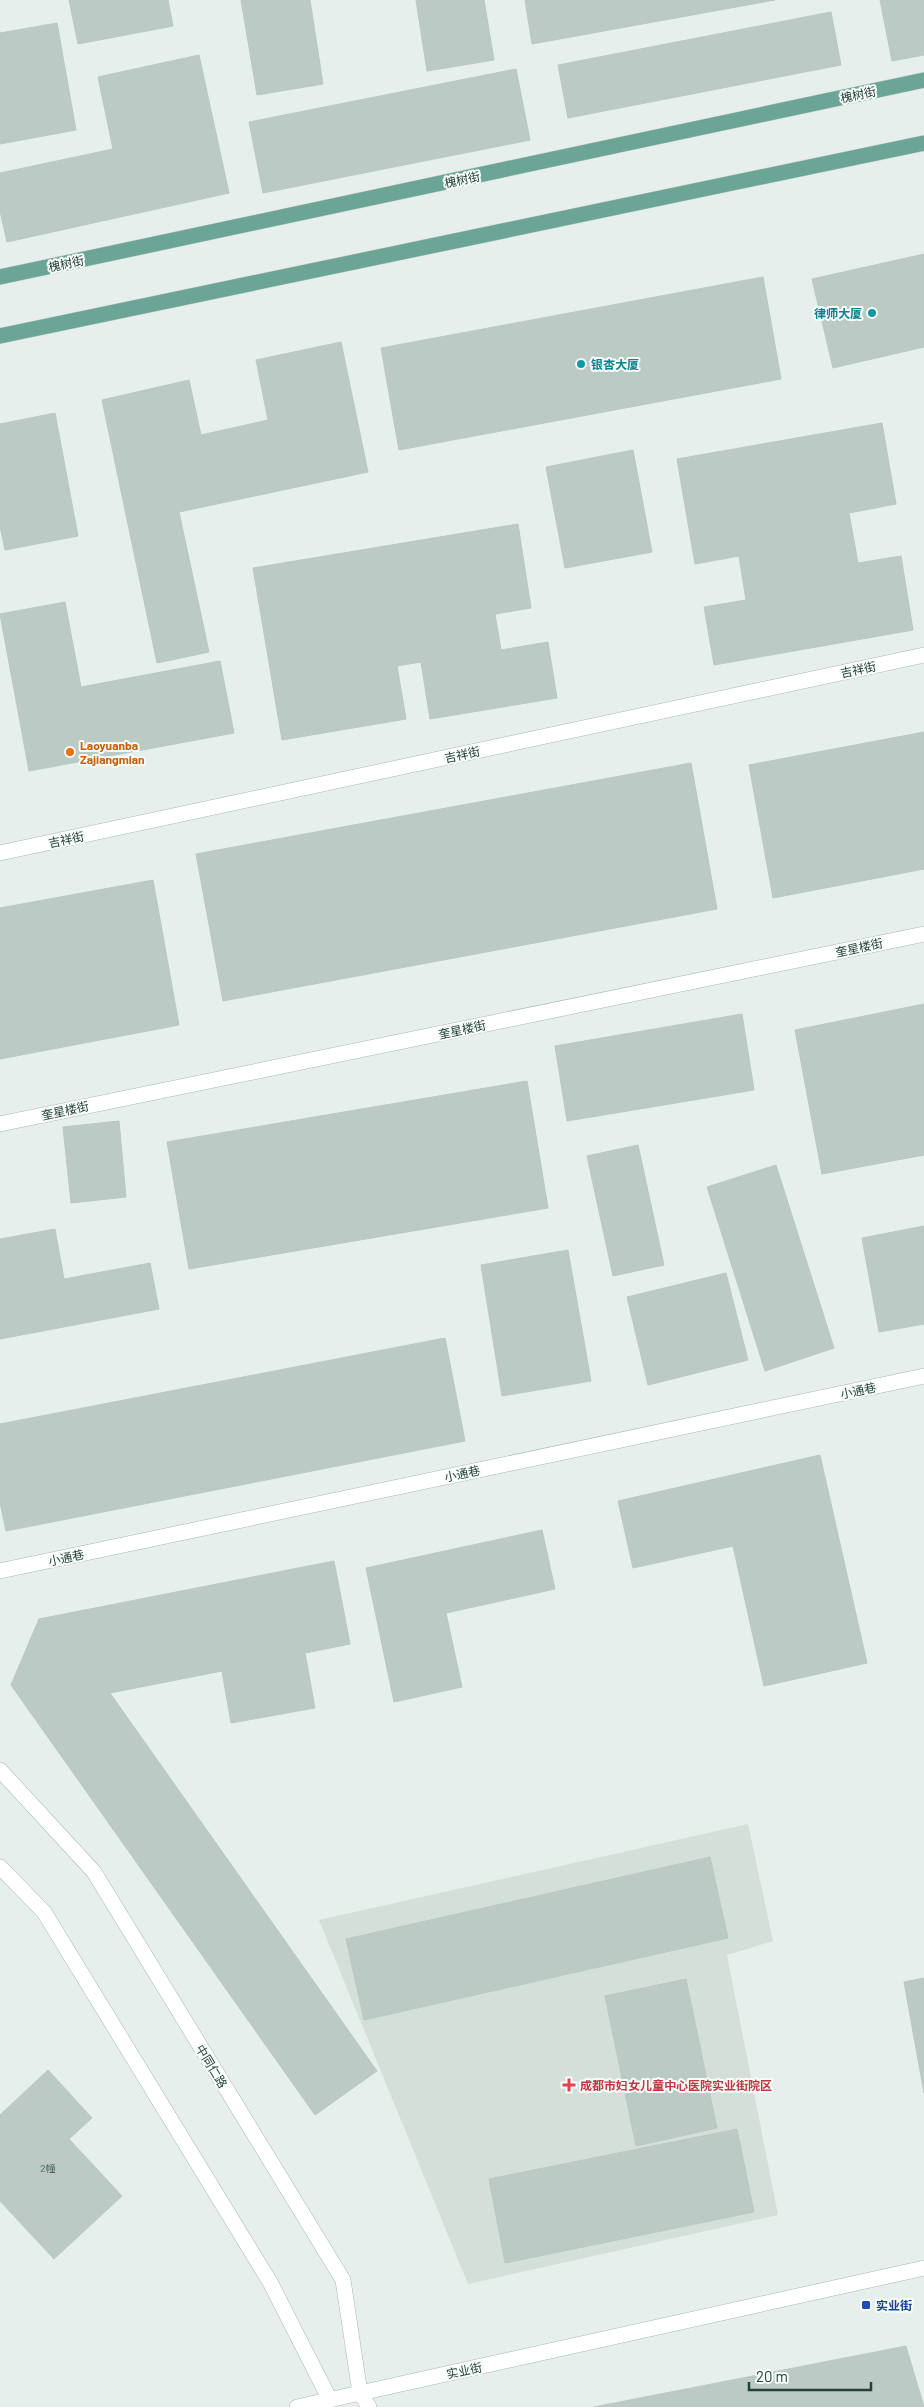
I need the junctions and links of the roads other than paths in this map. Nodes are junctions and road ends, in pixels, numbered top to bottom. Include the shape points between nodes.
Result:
1 (924, 80) edge
2 (924, 143) edge
3 (0, 277) edge
4 (0, 336) edge
5 (924, 655) edge
6 (0, 853) edge
7 (924, 934) edge
8 (0, 1124) edge
9 (924, 1376) edge
10 (0, 1571) edge
11 (0, 1770) edge
12 (0, 1867) edge
13 (924, 2268) edge
14 (360, 2393) junction
15 (330, 2400) junction
16 (297, 2407) edge
17 (369, 2407) edge

1 - 3 main road, 槐树街
2 - 4 main road
5 - 6 street, 吉祥街
7 - 8 street, 奎星楼街
9 - 10 street, 小通巷
11 - 14 street, 中同仁路 via 94,1872 343,2280
12 - 15 street via 44,1912 270,2282
13 - 14 street, 实业街
14 - 15 street, 实业街
14 - 17 street
15 - 16 street, 实业街

